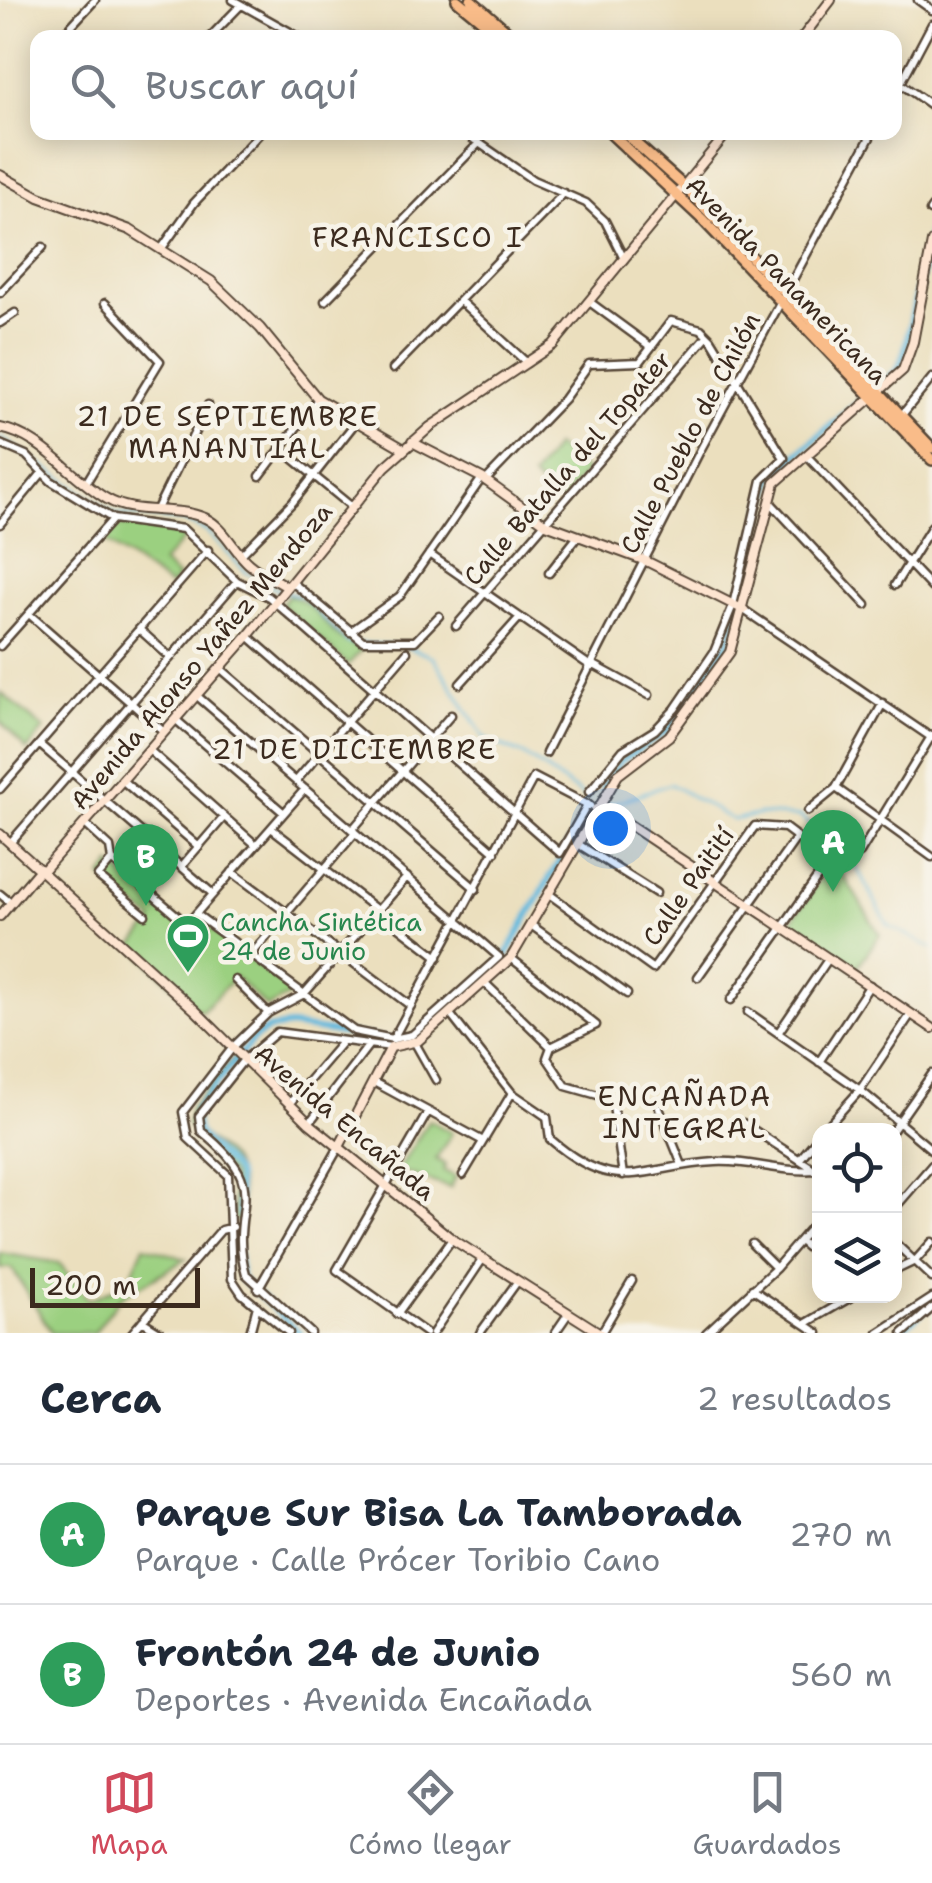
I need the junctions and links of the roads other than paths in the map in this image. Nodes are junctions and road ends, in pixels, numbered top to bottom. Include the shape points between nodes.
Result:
1 (96, 0) edge
2 (457, 0) edge
3 (471, 0) edge
4 (831, 0) edge
5 (918, 0) edge
6 (237, 3) edge
7 (932, 10) edge
8 (485, 18) junction
9 (932, 24) edge
10 (68, 30) edge
11 (215, 30) edge
12 (286, 30) edge
13 (496, 30) edge
14 (502, 30) edge
15 (808, 30) edge
16 (902, 82) edge
17 (902, 85) edge
18 (932, 106) edge
19 (253, 140) edge
20 (475, 140) edge
21 (619, 140) edge
22 (631, 140) edge
23 (722, 140) edge
24 (869, 140) edge
25 (480, 143) junction
26 (0, 176) edge
27 (681, 191) junction
28 (564, 193) junction
29 (932, 242) edge
30 (43, 247) dead end
31 (162, 248) junction
32 (625, 260) junction
33 (0, 294) edge
34 (783, 299) junction
35 (325, 301) dead end
36 (460, 301) junction
37 (105, 303) dead end
38 (590, 303) junction
39 (15, 313) dead end
40 (0, 323) edge
41 (707, 336) junction
42 (652, 346) junction
43 (527, 363) junction
44 (393, 369) dead end
45 (932, 378) edge
46 (737, 383) junction
47 (877, 394) junction
48 (318, 399) junction
49 (208, 405) dead end
50 (900, 416) junction
51 (356, 422) junction
52 (0, 428) edge
53 (412, 442) junction
54 (0, 444) edge
55 (280, 448) junction
56 (932, 448) edge
57 (404, 449) junction
58 (806, 455) junction
59 (932, 460) edge
60 (42, 473) junction
61 (314, 475) junction
62 (260, 476) dead end
63 (483, 480) junction
64 (86, 484) junction
65 (771, 502) junction
66 (352, 507) junction
67 (158, 508) junction
68 (113, 518) junction
69 (0, 524) edge
70 (546, 524) junction
71 (932, 526) edge
72 (578, 536) junction
73 (208, 550) junction
74 (429, 554) junction
75 (241, 556) junction
76 (646, 561) junction
77 (909, 562) junction
78 (549, 573) dead end
79 (237, 581) junction
80 (895, 584) dead end
81 (286, 588) junction
82 (932, 588) edge
83 (485, 594) junction
84 (274, 604) junction
85 (866, 605) dead end
86 (738, 608) junction
87 (29, 614) junction
88 (438, 616) dead end
89 (520, 618) junction
90 (456, 626) dead end
91 (139, 629) junction
92 (350, 632) junction
93 (248, 636) junction
94 (0, 646) edge
95 (407, 652) dead end
96 (170, 657) junction
97 (593, 666) junction
98 (220, 668) junction
99 (99, 675) junction
100 (460, 684) dead end
101 (373, 691) junction
102 (649, 695) dead end
103 (196, 696) junction
104 (131, 703) junction
105 (883, 703) junction
106 (451, 715) dead end
107 (176, 719) junction
108 (346, 723) junction
109 (164, 732) junction
110 (931, 737) edge
111 (429, 740) junction
112 (39, 744) junction
113 (149, 750) junction
114 (546, 753) dead end
115 (319, 754) junction
116 (71, 772) junction
117 (402, 772) junction
118 (122, 781) junction
119 (296, 781) junction
120 (836, 788) junction
121 (0, 789) edge
122 (305, 789) junction
123 (589, 792) dead end
124 (104, 802) junction
125 (376, 802) junction
126 (592, 807) junction
127 (808, 811) dead end
128 (284, 813) junction
129 (515, 814) junction
130 (224, 817) junction
131 (881, 820) junction
132 (85, 824) junction
133 (270, 828) junction
134 (354, 831) junction
135 (0, 834) edge
136 (797, 837) junction
137 (10, 842) junction
138 (578, 844) junction
139 (256, 845) junction
140 (199, 847) junction
141 (495, 852) junction
142 (860, 853) dead end
143 (932, 857) edge
144 (112, 860) junction
145 (182, 867) junction
146 (42, 870) junction
147 (324, 870) junction
148 (232, 872) junction
149 (407, 877) junction
150 (716, 881) junction
151 (476, 888) junction
152 (656, 893) dead end
153 (0, 894) edge
154 (213, 894) junction
155 (549, 894) junction
156 (11, 903) junction
157 (750, 904) junction
158 (378, 911) junction
159 (287, 913) junction
160 (196, 914) junction
161 (144, 915) dead end
162 (0, 916) edge
163 (458, 922) junction
164 (531, 925) junction
165 (784, 926) junction
166 (340, 953) junction
167 (252, 955) junction
168 (438, 957) junction
169 (511, 958) junction
170 (829, 958) junction
171 (698, 977) dead end
172 (235, 980) dead end
173 (486, 984) junction
174 (870, 986) junction
175 (304, 994) junction
176 (627, 994) dead end
177 (731, 1000) dead end
178 (411, 1006) junction
179 (748, 1012) dead end
180 (268, 1014) junction
181 (450, 1014) junction
182 (911, 1014) junction
183 (932, 1028) edge
184 (778, 1033) junction
185 (342, 1042) junction
186 (392, 1043) junction
187 (415, 1043) junction
188 (368, 1046) junction
189 (550, 1047) junction
190 (238, 1055) junction
191 (819, 1062) junction
192 (932, 1074) edge
193 (436, 1080) dead end
194 (374, 1082) junction
195 (860, 1090) junction
196 (512, 1093) junction
197 (288, 1104) junction
198 (659, 1108) dead end
199 (428, 1112) junction
200 (900, 1122) junction
201 (309, 1123) junction
202 (743, 1123) dead end
203 (831, 1123) edge
204 (483, 1142) junction
205 (812, 1145) edge
206 (339, 1147) junction
207 (932, 1150) edge
208 (800, 1159) junction
209 (932, 1164) edge
210 (682, 1166) junction
211 (812, 1168) edge
212 (812, 1172) edge
213 (623, 1175) junction
214 (463, 1176) dead end
215 (386, 1184) junction
216 (902, 1200) edge
217 (230, 1227) junction
218 (243, 1227) junction
219 (812, 1227) edge
220 (452, 1238) junction
221 (800, 1241) junction
222 (932, 1242) edge
223 (752, 1244) dead end
224 (902, 1250) edge
225 (812, 1252) edge
226 (482, 1260) junction
227 (915, 1262) junction
228 (776, 1268) junction
229 (902, 1268) edge
230 (932, 1278) edge
231 (632, 1281) dead end
232 (517, 1282) junction
233 (258, 1289) junction
234 (752, 1289) junction
235 (841, 1303) edge
236 (930, 1304) edge
237 (257, 1306) junction
238 (397, 1314) junction
239 (568, 1314) junction
240 (142, 1322) junction
241 (805, 1324) junction
242 (709, 1332) edge
243 (132, 1333) edge
244 (161, 1333) edge
245 (250, 1333) edge
246 (289, 1333) edge
247 (311, 1333) edge
248 (426, 1333) edge
249 (433, 1333) edge
250 (480, 1333) edge
251 (554, 1333) edge
252 (600, 1333) edge
253 (818, 1333) edge
254 (878, 1333) edge
255 (903, 1333) edge

1 - 10 street
2 - 8 main road
3 - 8 main road
4 - 15 main road
5 - 7 street
6 - 11 street
6 - 12 street
8 - 13 main road
8 - 14 main road
9 - 16 street
17 - 18 street
19 - 31 street
20 - 25 street
21 - 27 main road, Avenida Panamericana
22 - 27 main road, Avenida Panamericana
23 - 27 main road, Avenida Alonso Yañez Mendoza
24 - 34 street, Calle Pueblo de Chilón
25 - 28 street
25 - 35 street
26 - 31 main road
27 - 32 main road, Avenida Alonso Yañez Mendoza
27 - 34 main road, Avenida Panamericana
28 - 32 street via 605,221
28 - 36 street
29 - 47 main road via 910,352 899,375
30 - 33 street
31 - 48 main road via 242,308
32 - 38 main road, Avenida Alonso Yañez Mendoza
34 - 46 street, Calle Pueblo de Chilón
34 - 47 main road, Avenida Panamericana
36 - 43 street
36 - 44 street
37 - 64 street via 160,362
38 - 42 street
38 - 43 main road, Avenida Alonso Yañez Mendoza
39 - 40 street
41 - 42 street via 671,321
41 - 46 street
41 - 70 street, Calle Batalla del Topater
42 - 63 street via 637,364 590,364
43 - 53 main road, Avenida Alonso Yañez Mendoza
45 - 50 street
46 - 76 street, Calle Pueblo de Chilón
46 - 86 street via 784,458 762,480
47 - 50 main road, Avenida Panamericana
47 - 58 main road
47 - 59 main road, Avenida Panamericana
48 - 51 main road
48 - 55 street
49 - 67 street
50 - 56 main road, Avenida Panamericana
51 - 57 main road
51 - 61 street
52 - 64 main road via 29,435
53 - 57 main road, Avenida Alonso Yañez Mendoza
53 - 63 main road
54 - 60 street via 26,454
55 - 61 street
55 - 62 street
57 - 66 main road, Avenida Alonso Yañez Mendoza
58 - 65 main road via 775,483
58 - 77 street
60 - 68 street
60 - 69 street
61 - 66 street
61 - 75 street
63 - 70 main road
63 - 74 street
64 - 67 main road via 121,506
65 - 85 street
65 - 86 main road
66 - 81 main road, Avenida Alonso Yañez Mendoza
67 - 75 main road via 212,522
68 - 73 street via 174,526
68 - 87 street
70 - 72 main road
70 - 83 street, Calle Batalla del Topater
71 - 77 street
72 - 76 main road
72 - 78 street
73 - 79 street
73 - 91 street
74 - 83 street
74 - 92 street via 400,596
75 - 81 main road
76 - 86 main road
76 - 97 street, Calle Pueblo de Chilón
77 - 80 street
77 - 82 street
79 - 84 street
79 - 96 street
81 - 84 main road, Avenida Alonso Yañez Mendoza
81 - 92 street via 304,588
83 - 89 street
83 - 90 street, Calle Batalla del Topater
84 - 93 main road, Avenida Alonso Yañez Mendoza
84 - 101 street
86 - 105 street
86 - 123 street via 675,709 622,750
86 - 126 main road via 730,652 675,729 622,769
87 - 94 street
87 - 99 street
88 - 92 street via 415,642 363,641
89 - 97 street
89 - 100 street
91 - 96 street
91 - 99 street
93 - 98 main road, Avenida Alonso Yañez Mendoza
93 - 108 street
95 - 101 street
96 - 104 street
97 - 102 street
97 - 114 street, Calle Pueblo de Chilón
98 - 103 main road, Avenida Alonso Yañez Mendoza
98 - 115 street
99 - 104 street
99 - 112 street
101 - 108 street
101 - 111 street
103 - 107 main road, Avenida Alonso Yañez Mendoza
103 - 119 street
104 - 109 street
104 - 116 street
105 - 110 street
105 - 120 street
106 - 111 street
107 - 109 main road, Avenida Alonso Yañez Mendoza
107 - 128 street
108 - 115 street
108 - 117 street
109 - 113 main road, Avenida Alonso Yañez Mendoza
110 - 131 street
111 - 117 street
111 - 129 street
112 - 116 street
112 - 121 street
113 - 118 main road, Avenida Alonso Yañez Mendoza
113 - 130 street
115 - 119 street
115 - 125 street
116 - 124 street
116 - 137 street
117 - 125 street
117 - 141 street
118 - 124 main road, Avenida Alonso Yañez Mendoza
118 - 140 street
119 - 122 street
120 - 127 street
120 - 131 street
122 - 128 street
122 - 134 street
124 - 132 main road, Avenida Alonso Yañez Mendoza
124 - 145 street
125 - 134 street
125 - 151 street
126 - 129 street via 534,777
126 - 129 street via 560,853
126 - 138 main road
126 - 150 main road via 618,816
128 - 133 street
129 - 141 street
130 - 139 street
130 - 140 street
131 - 142 street
131 - 143 street
132 - 144 street via 110,847
132 - 146 main road, Avenida Alonso Yañez Mendoza
133 - 139 street
133 - 147 street
134 - 147 street
134 - 149 street
135 - 137 main road, Avenida Encañada
136 - 150 street, Calle Paitití via 785,828 755,826
136 - 157 street
136 - 165 street via 830,861
137 - 146 main road, Avenida Encañada
138 - 152 street
138 - 155 main road
139 - 148 street
140 - 145 street
141 - 151 street
144 - 160 street via 187,924
144 - 161 street via 98,876
145 - 154 street
146 - 156 main road, Avenida Alonso Yañez Mendoza
146 - 190 main road, Avenida Encañada
147 - 158 street
147 - 159 street
148 - 154 street
148 - 159 street
149 - 158 street
149 - 163 street
150 - 155 street, Calle Paitití via 653,969
150 - 157 main road
151 - 163 street
153 - 156 street
154 - 160 street
155 - 164 main road
156 - 162 main road, Avenida Alonso Yañez Mendoza
157 - 165 main road
157 - 171 street
158 - 166 street
158 - 168 street
159 - 166 street
159 - 167 street
160 - 167 street
163 - 168 street
163 - 186 street via 500,957 412,1035
164 - 169 main road
164 - 176 street
165 - 170 main road
165 - 177 street
166 - 175 street
166 - 178 street
167 - 175 street
168 - 178 street
169 - 173 main road
169 - 189 street via 596,1025
170 - 174 main road
170 - 184 street
172 - 180 street
173 - 181 main road
173 - 189 street
174 - 182 main road
174 - 191 street
175 - 180 street
175 - 186 street via 354,1031
178 - 186 street
179 - 184 street
180 - 190 street
181 - 187 main road
181 - 196 street
182 - 183 main road
182 - 195 street
184 - 191 street
185 - 188 street
185 - 190 street via 278,1032
185 - 197 street
186 - 187 main road
186 - 188 street
186 - 194 main road
187 - 193 street
188 - 201 street
189 - 213 street via 547,1058 566,1086 612,1099
190 - 197 main road, Avenida Encañada
190 - 217 street via 184,1112 188,1138 228,1175
190 - 218 street via 198,1122 241,1172
191 - 195 street
192 - 200 street
194 - 199 street
194 - 206 main road
195 - 200 street
195 - 203 street
196 - 204 street
196 - 213 street via 548,1117 550,1140 579,1164
197 - 201 main road, Avenida Encañada
198 - 210 street
199 - 204 street
199 - 215 street
200 - 207 street
201 - 206 main road, Avenida Encañada
202 - 208 street
204 - 214 street
205 - 208 street
206 - 215 main road, Avenida Encañada
206 - 233 street
208 - 211 street
209 - 216 street
210 - 212 street via 716,1162
210 - 213 street
215 - 220 main road, Avenida Encañada
215 - 238 street via 337,1270
217 - 218 street
217 - 237 street via 232,1278
217 - 240 street
218 - 233 street via 244,1265
219 - 221 street
220 - 226 main road, Avenida Encañada
220 - 238 street
221 - 225 street
221 - 228 street
222 - 227 street
223 - 228 street
224 - 227 street
226 - 232 main road, Avenida Encañada
226 - 249 street
227 - 229 street
227 - 230 street
228 - 234 street
231 - 252 street
232 - 239 main road, Avenida Encañada
232 - 250 street
233 - 247 street
234 - 241 street
234 - 242 street
235 - 241 street
236 - 254 street
236 - 255 street
237 - 245 street
237 - 246 street
238 - 248 street
239 - 251 street
239 - 252 main road, Avenida Encañada
240 - 243 street
240 - 244 street
241 - 253 street

